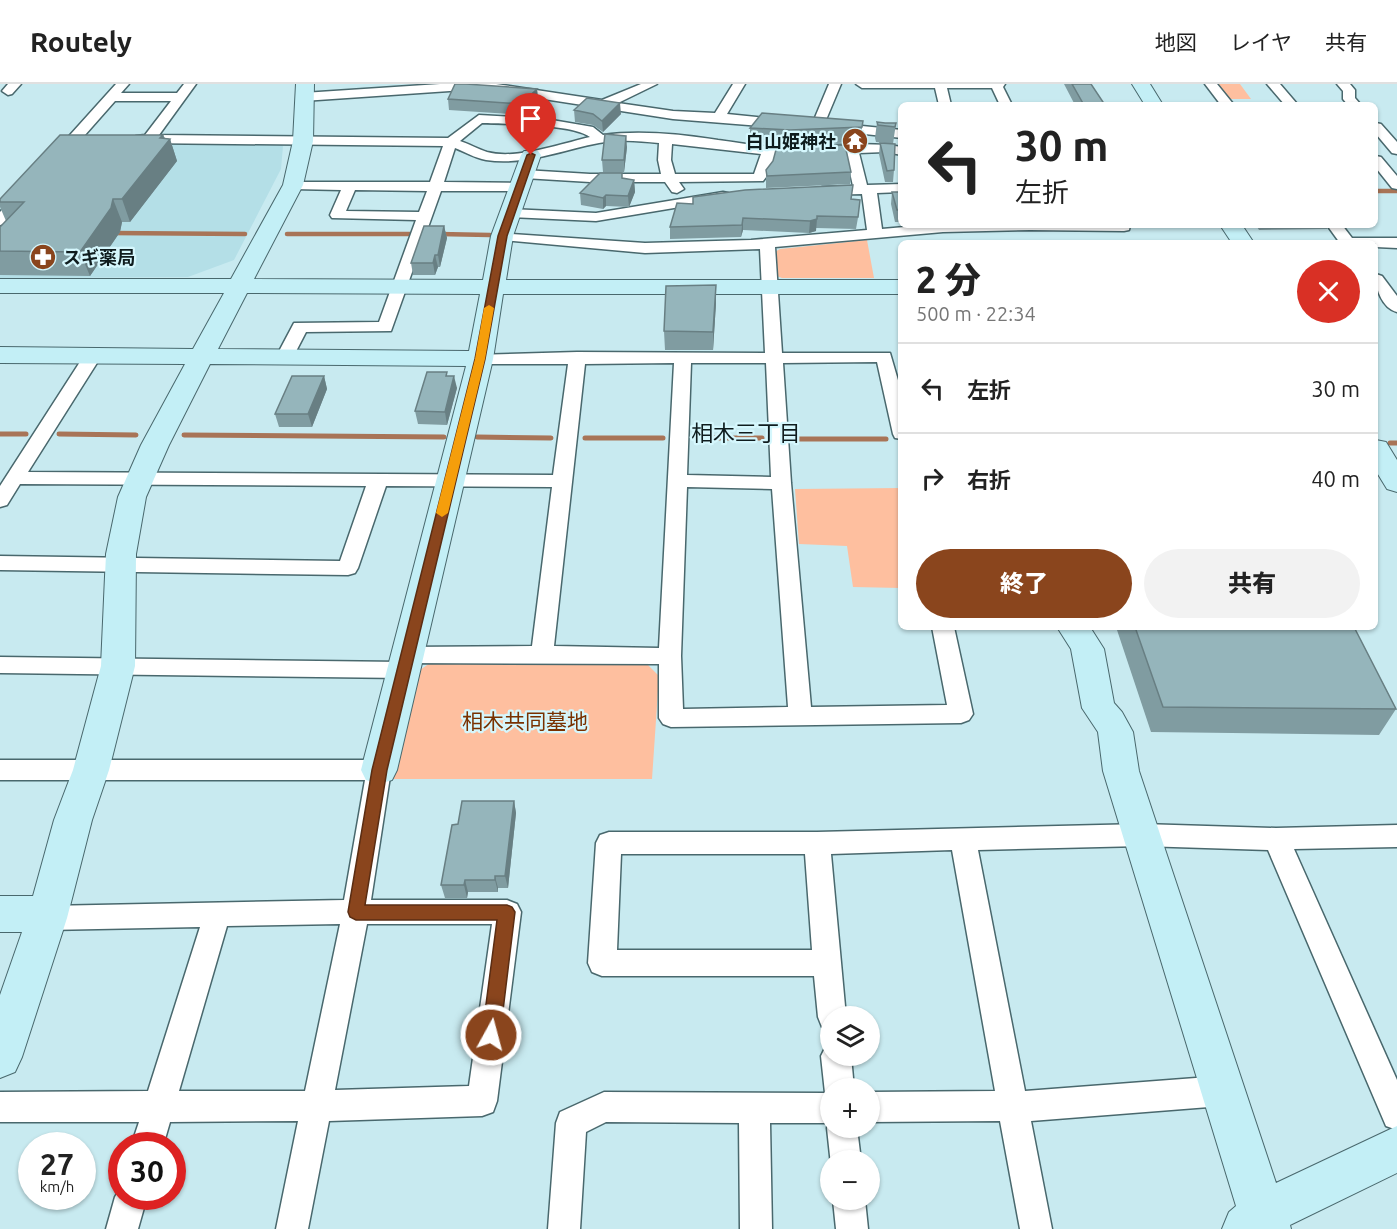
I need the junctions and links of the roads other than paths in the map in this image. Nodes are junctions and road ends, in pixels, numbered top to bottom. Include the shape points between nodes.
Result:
1 (123, 84) edge
2 (190, 84) edge
3 (651, 84) edge
4 (739, 84) edge
5 (835, 84) edge
6 (862, 84) edge
7 (998, 84) edge
8 (1141, 84) edge
9 (1211, 84) edge
10 (1273, 84) edge
11 (1343, 84) edge
12 (458, 85) edge
13 (940, 85) edge
14 (518, 89) edge
15 (304, 91) edge
16 (111, 97) junction
17 (180, 97) junction
18 (944, 102) edge
19 (1005, 102) edge
20 (1152, 102) edge
21 (1226, 102) edge
22 (1289, 102) edge
23 (1352, 102) edge
24 (603, 104) junction
25 (558, 111) junction
26 (690, 115) junction
27 (719, 117) junction
28 (498, 119) junction
29 (797, 126) edge
30 (817, 127) junction
31 (1378, 129) edge
32 (898, 134) edge
33 (74, 139) junction
34 (95, 139) edge
35 (127, 139) edge
36 (600, 139) junction
37 (667, 139) junction
38 (149, 140) junction
39 (303, 141) junction
40 (451, 142) junction
41 (576, 145) junction
42 (851, 149) junction
43 (898, 150) edge
44 (1397, 150) edge
45 (769, 152) junction
46 (810, 152) junction
47 (1378, 154) edge
48 (1397, 155) edge
49 (1378, 163) edge
50 (51, 165) edge
51 (525, 172) junction
52 (590, 178) junction
53 (668, 178) junction
54 (758, 178) junction
55 (35, 182) edge
56 (293, 185) junction
57 (436, 185) junction
58 (350, 186) junction
59 (1378, 187) edge
60 (1397, 187) edge
61 (898, 188) edge
62 (865, 190) junction
63 (812, 192) edge
64 (759, 194) edge
65 (740, 195) edge
66 (687, 202) junction
67 (6, 208) edge
68 (510, 213) junction
69 (0, 221) edge
70 (420, 228) junction
71 (943, 228) edge
72 (875, 234) junction
73 (502, 236) junction
74 (767, 243) junction
75 (1378, 243) edge
76 (1397, 243) edge
77 (0, 286) edge
78 (242, 286) junction
79 (400, 286) junction
80 (493, 286) junction
81 (898, 287) edge
82 (1383, 287) edge
83 (768, 288) junction
84 (1397, 307) edge
85 (0, 355) edge
86 (93, 355) junction
87 (204, 356) junction
88 (285, 357) junction
89 (577, 357) junction
90 (682, 357) junction
91 (774, 358) junction
92 (480, 359) junction
93 (898, 417) edge
94 (1378, 451) edge
95 (15, 478) junction
96 (140, 479) junction
97 (378, 480) junction
98 (450, 481) junction
99 (564, 481) junction
100 (678, 481) junction
101 (781, 483) junction
102 (1397, 483) edge
103 (0, 501) edge
104 (0, 563) edge
105 (121, 565) junction
106 (944, 630) edge
107 (1074, 630) edge
108 (542, 654) junction
109 (670, 656) junction
110 (405, 662) junction
111 (0, 665) edge
112 (118, 666) junction
113 (800, 717) junction
114 (0, 770) edge
115 (91, 770) junction
116 (379, 770) junction
117 (1142, 835) junction
118 (1397, 836) edge
119 (963, 839) junction
120 (1276, 839) junction
121 (818, 843) junction
122 (356, 912) junction
123 (0, 914) edge
124 (217, 915) junction
125 (47, 916) junction
126 (828, 963) junction
127 (831, 1006) edge
128 (0, 1057) edge
129 (1222, 1091) junction
130 (158, 1106) junction
131 (317, 1106) junction
132 (1013, 1106) junction
133 (0, 1107) edge
134 (880, 1107) edge
135 (754, 1108) junction
136 (820, 1108) edge
137 (1397, 1115) edge
138 (151, 1132) edge
139 (1397, 1149) edge
140 (127, 1210) edge
141 (850, 1210) edge
142 (1258, 1224) edge
143 (122, 1229) edge
144 (292, 1229) edge
145 (564, 1229) edge
146 (756, 1229) edge
147 (852, 1229) edge
148 (1036, 1229) edge

1 - 16 street
2 - 17 street
3 - 24 street
4 - 27 street
5 - 30 street
6 - 13 street
7 - 13 street
7 - 19 street
8 - 20 street
9 - 21 street
10 - 22 street
11 - 23 street
12 - 14 street
12 - 15 street
13 - 18 street
14 - 25 street
14 - 28 street
15 - 39 street
16 - 17 street
16 - 33 street
17 - 38 street
24 - 25 street
24 - 26 street
25 - 28 street
25 - 36 street
26 - 27 street
26 - 37 street
27 - 29 street
28 - 40 street via 479,119
30 - 32 street
30 - 46 street via 809,127
31 - 44 street
33 - 34 street
33 - 50 street
35 - 38 street
36 - 37 street
36 - 41 street
37 - 45 street
37 - 53 street via 663,162
38 - 39 street
39 - 40 street
39 - 56 street
40 - 51 street via 486,156 504,157
40 - 57 street
41 - 51 street
41 - 52 street via 582,162 591,169
42 - 43 street
42 - 46 street
42 - 62 street
45 - 46 street
45 - 54 street
47 - 48 street
49 - 60 street
51 - 52 street
51 - 57 street
51 - 68 street
52 - 53 street
53 - 54 street
53 - 66 street
54 - 64 street
55 - 67 street
56 - 58 street
56 - 78 street
57 - 58 street
57 - 70 street
58 - 70 street via 337,214
59 - 60 street
61 - 62 street
62 - 63 street
62 - 72 street
65 - 66 street
66 - 68 street via 606,217
67 - 69 street
68 - 73 street
70 - 79 street
71 - 72 street
72 - 74 street
73 - 74 street via 645,248
73 - 80 street
74 - 83 street
75 - 76 street
77 - 78 street
78 - 79 street
78 - 87 street
79 - 80 street
79 - 88 street via 385,327 300,327
80 - 83 street
80 - 92 street
81 - 83 street
82 - 84 street
83 - 91 street
85 - 86 street
86 - 87 street
86 - 95 street
87 - 88 street
87 - 96 street
88 - 92 street
89 - 90 street
89 - 92 street
89 - 99 street
90 - 91 street
90 - 100 street
91 - 93 street via 884,357
91 - 101 street
92 - 98 street
94 - 102 street
95 - 96 street
95 - 103 street
96 - 97 street
96 - 105 street via 132,498
97 - 98 street
97 - 105 street via 348,568
98 - 99 street
98 - 110 street
99 - 108 street
100 - 101 street
100 - 109 street
101 - 113 street
104 - 105 street
105 - 112 street
106 - 113 street via 961,714
107 - 117 street via 1084,642 1099,709 1110,721
108 - 109 street
108 - 110 street
109 - 113 street via 671,718
110 - 112 street
110 - 116 street
111 - 112 street
112 - 115 street
114 - 115 street
115 - 116 street
115 - 125 street
116 - 122 street
117 - 119 street
117 - 120 street
117 - 129 street
118 - 120 street
119 - 121 street
119 - 132 street
120 - 137 street
121 - 126 street
121 - 126 street via 609,843 602,963
122 - 124 street
122 - 131 street
122 - 131 street via 507,912 482,1101
123 - 125 street
124 - 125 street
124 - 130 street
125 - 128 street
126 - 127 street
129 - 132 street
129 - 142 street
130 - 131 street
130 - 133 street
130 - 138 street
131 - 144 street
132 - 134 street
132 - 148 street
135 - 136 street
135 - 145 street via 604,1107 571,1123
135 - 146 street
139 - 142 street
140 - 143 street
141 - 147 street

